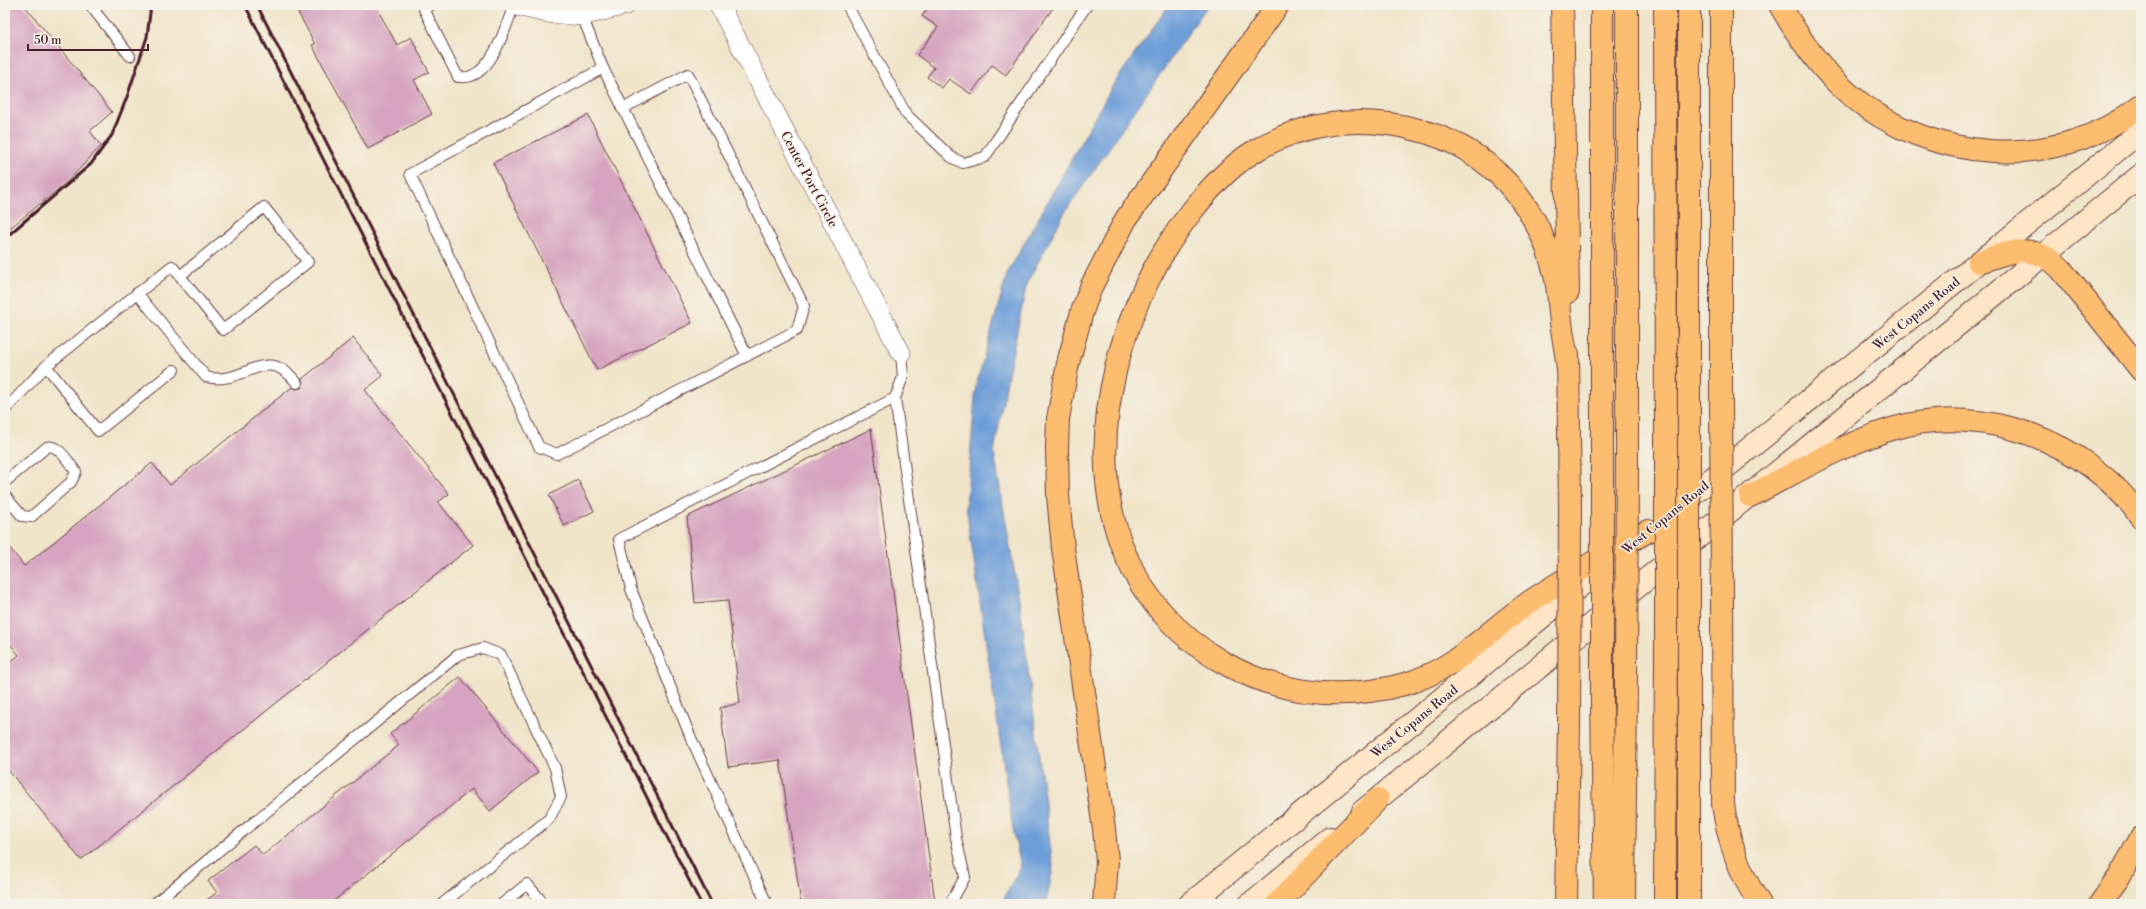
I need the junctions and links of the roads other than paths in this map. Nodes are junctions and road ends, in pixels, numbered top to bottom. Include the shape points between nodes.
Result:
1 (90, 5) edge
2 (431, 5) edge
3 (513, 5) edge
4 (626, 5) edge
5 (719, 5) edge
6 (847, 5) edge
7 (1087, 5) edge
8 (1278, 5) edge
9 (1562, 5) edge
10 (1602, 5) edge
11 (1627, 5) edge
12 (1665, 5) edge
13 (1689, 5) edge
14 (1721, 5) edge
15 (1780, 5) edge
16 (582, 16) junction
17 (130, 56) dead end
18 (602, 68) junction
19 (2141, 105) edge
20 (622, 109) junction
21 (2141, 131) edge
22 (2141, 175) edge
23 (2043, 255) junction
24 (1979, 262) junction
25 (180, 276) junction
26 (138, 293) junction
27 (901, 353) joint
28 (747, 356) junction
29 (46, 366) junction
30 (1568, 368) junction
31 (174, 370) dead end
32 (2141, 370) edge
33 (297, 383) dead end
34 (895, 398) junction
35 (5, 410) edge
36 (5, 482) edge
37 (5, 496) edge
38 (1750, 496) junction
39 (2141, 517) edge
40 (1648, 531) junction
41 (1378, 799) junction
42 (2141, 838) edge
43 (154, 904) edge
44 (442, 904) edge
45 (502, 904) edge
46 (544, 904) edge
47 (767, 904) edge
48 (950, 904) edge
49 (1104, 904) edge
50 (1190, 904) edge
51 (1250, 904) edge
52 (1276, 904) edge
53 (1566, 904) edge
54 (1605, 904) edge
55 (1624, 904) edge
56 (1665, 904) edge
57 (1688, 904) edge
58 (1760, 904) edge
59 (2100, 904) edge

1 - 17 lane
2 - 3 lane via 424,9 458,77 470,76 486,65 499,43
3 - 16 street via 547,13
4 - 16 street
5 - 27 street, Center Port Circle
6 - 7 lane via 906,114 951,158 963,163 985,157
8 - 49 highway via 1126,219 1091,287 1068,363 1058,419 1058,496 1063,548 1108,861
9 - 30 highway
10 - 54 highway, bridge via 1602,699
11 - 55 highway, bridge
12 - 56 highway, bridge
13 - 57 highway, bridge
14 - 58 highway, bridge via 1721,786 1723,810 1735,857
15 - 19 highway via 1809,49 1847,92 1900,128 1940,143 1991,152 2046,149 2110,127
16 - 18 lane
18 - 20 lane
18 - 28 lane via 410,174 539,447 557,454
20 - 28 lane
20 - 28 lane via 688,74 804,306 797,330
21 - 24 main road, West Copans Road
22 - 23 main road
23 - 24 highway via 2016,251
23 - 32 highway via 2061,269
23 - 38 main road
24 - 40 main road, West Copans Road
25 - 25 lane via 223,330 308,262 264,207
25 - 26 lane via 172,266
26 - 29 lane
26 - 33 lane via 206,377 217,380 232,378 265,365 276,366 289,372
27 - 34 lane via 903,377
29 - 31 lane via 98,431
29 - 35 lane
30 - 40 highway via 1557,283 1540,230 1517,194 1484,161 1445,139 1391,123 1335,123 1282,137 1239,163 1199,202 1164,251 1131,318 1113,384 1106,458 1110,503 1128,561 1148,595 1172,625 1217,659 1271,684 1307,692 1345,694 1407,683 1444,667 1459,658 1531,600
30 - 53 highway, bridge via 1570,510
34 - 47 lane via 619,539 631,589 648,632 691,738
34 - 48 lane via 956,838 965,877
36 - 37 lane via 51,446 56,448 76,472 71,482 31,517 22,516
38 - 39 highway via 1876,434 1920,423 1959,420 2027,432 2062,448 2080,458 2108,480
38 - 41 main road
40 - 50 main road, West Copans Road
41 - 51 main road
41 - 52 highway
42 - 59 highway
43 - 44 lane via 458,655 483,648 501,655 555,768 561,797 549,819
45 - 46 lane via 527,884

